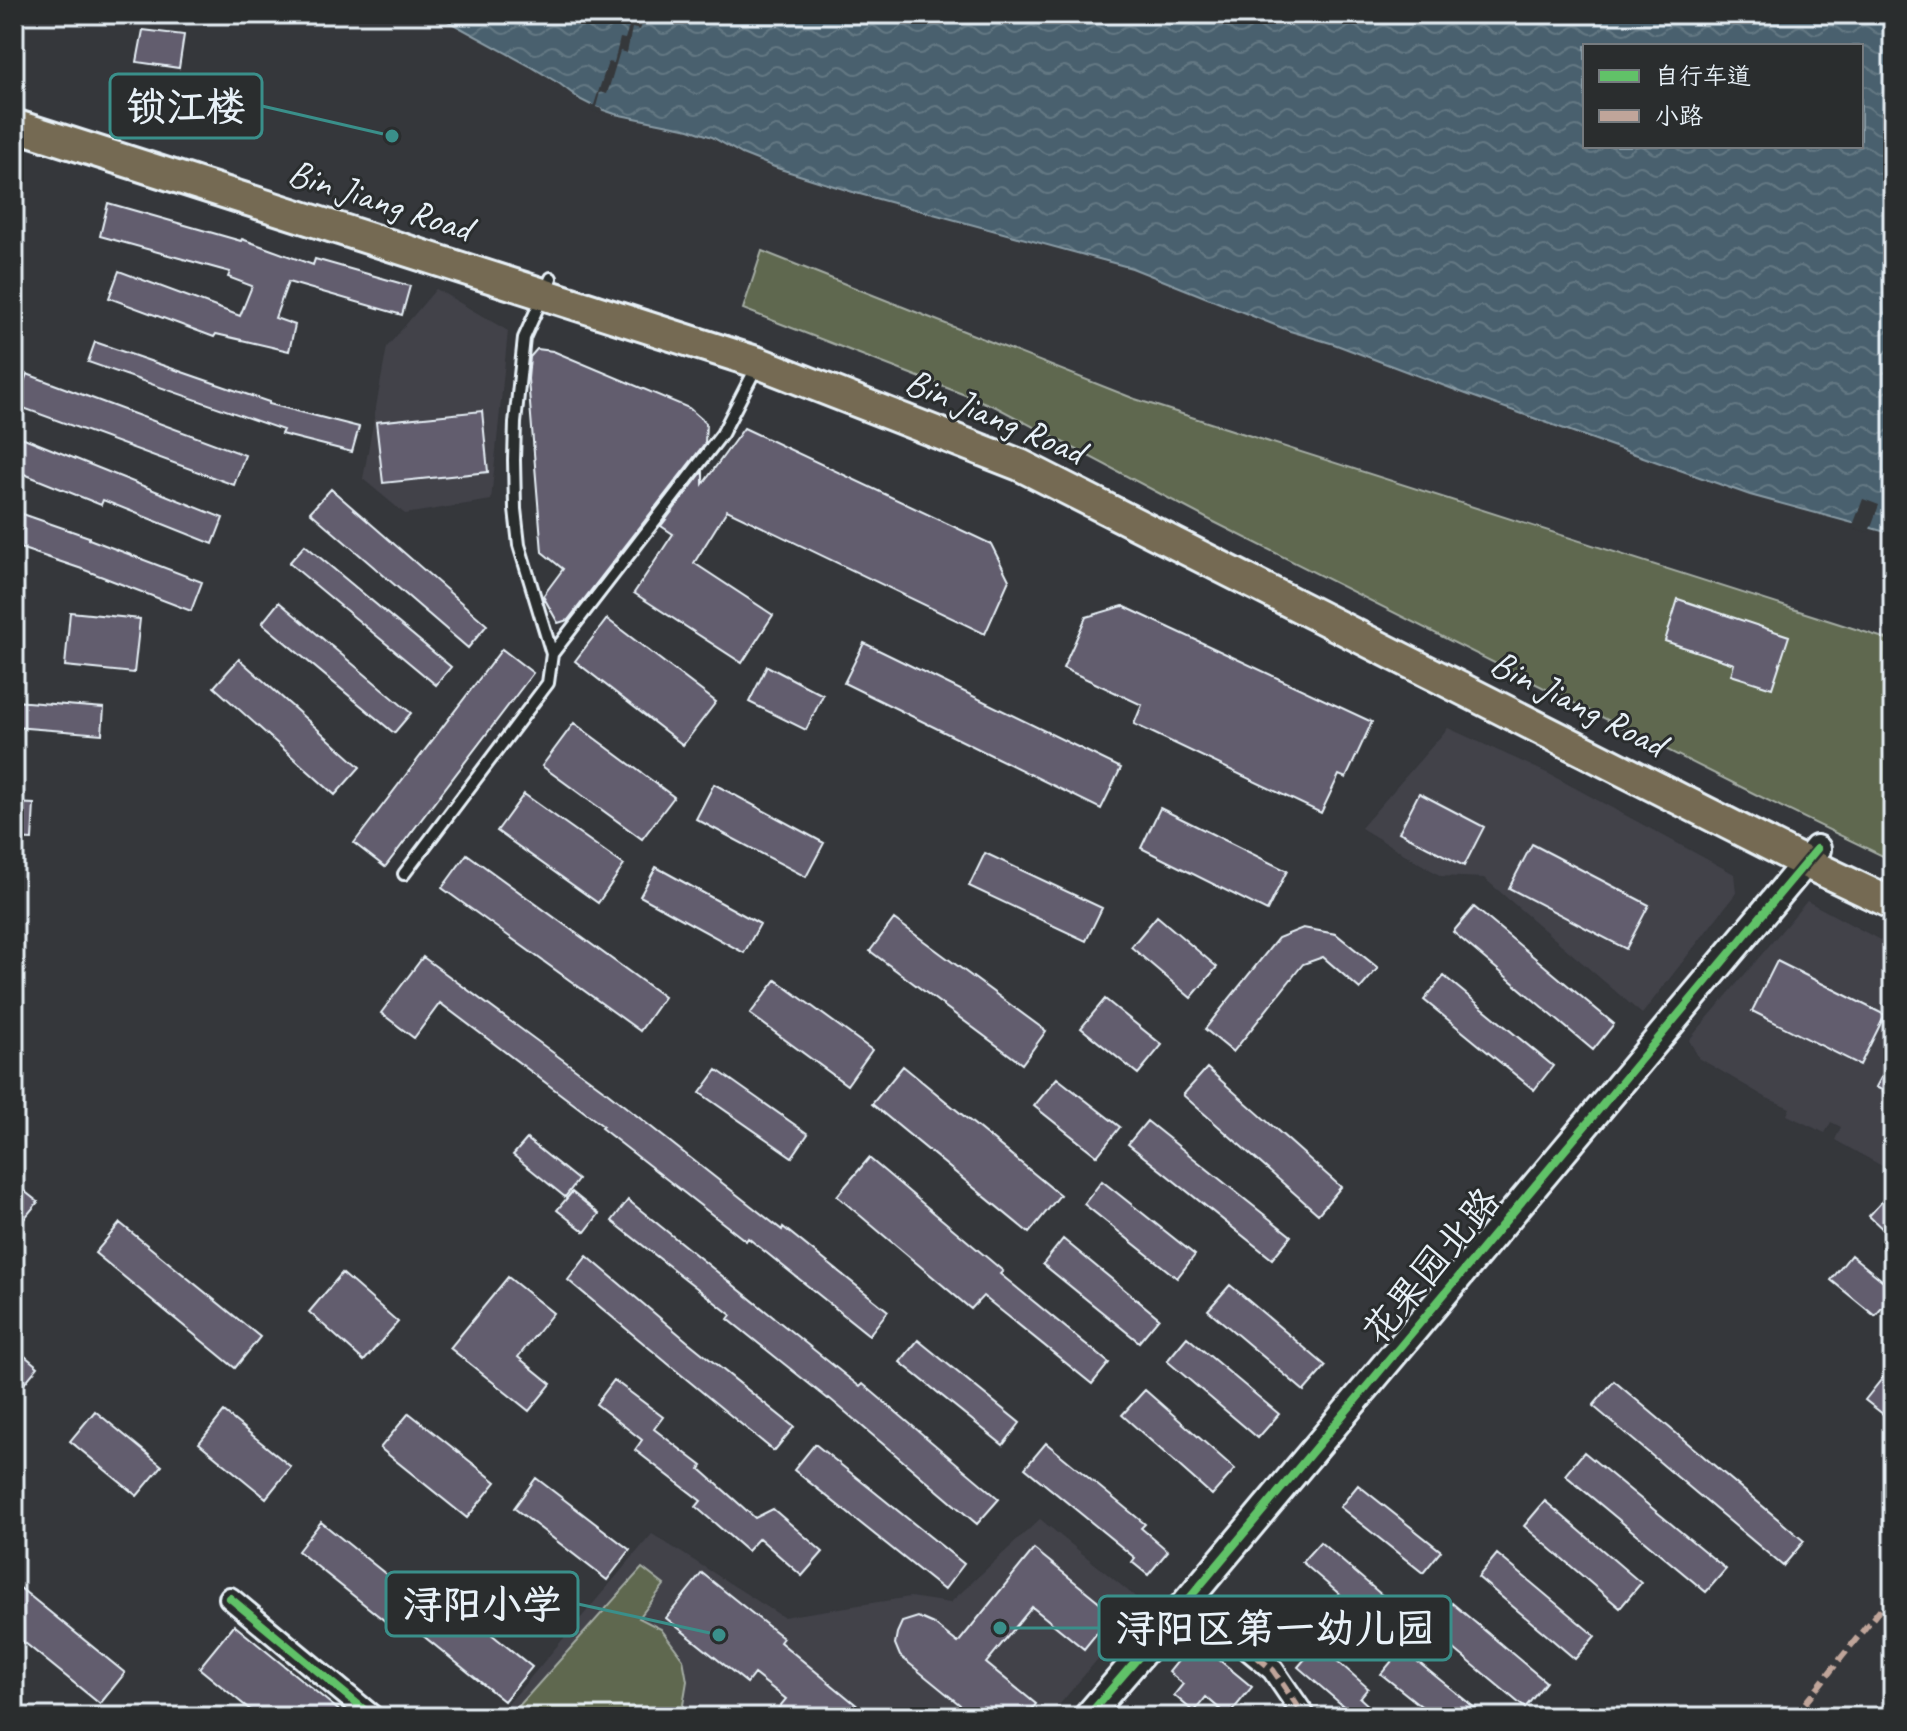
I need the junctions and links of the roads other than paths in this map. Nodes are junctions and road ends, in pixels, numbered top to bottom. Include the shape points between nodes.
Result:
1 (14, 109) edge
2 (14, 127) edge
3 (551, 278) junction
4 (759, 363) junction
5 (552, 654) junction
6 (1811, 856) junction
7 (404, 874) dead end
8 (1893, 885) edge
9 (1893, 904) edge
10 (230, 1598) dead end
11 (1188, 1600) junction
12 (373, 1717) edge
13 (1087, 1717) edge
14 (1305, 1717) edge

1 - 3 main road, Bin Jiang Road
2 - 4 main road, Bin Jiang Road
3 - 5 lane via 524,338 514,460 519,545
3 - 6 main road, Bin Jiang Road via 765,346 1027,449
4 - 5 lane via 722,434
4 - 6 main road, Bin Jiang Road via 1020,465
5 - 7 lane via 548,683
6 - 8 main road, Bin Jiang Road
6 - 9 main road, Bin Jiang Road
6 - 11 street, 花果园北路
10 - 12 street
11 - 13 street, 花果园北路
11 - 14 street via 1273,1670

